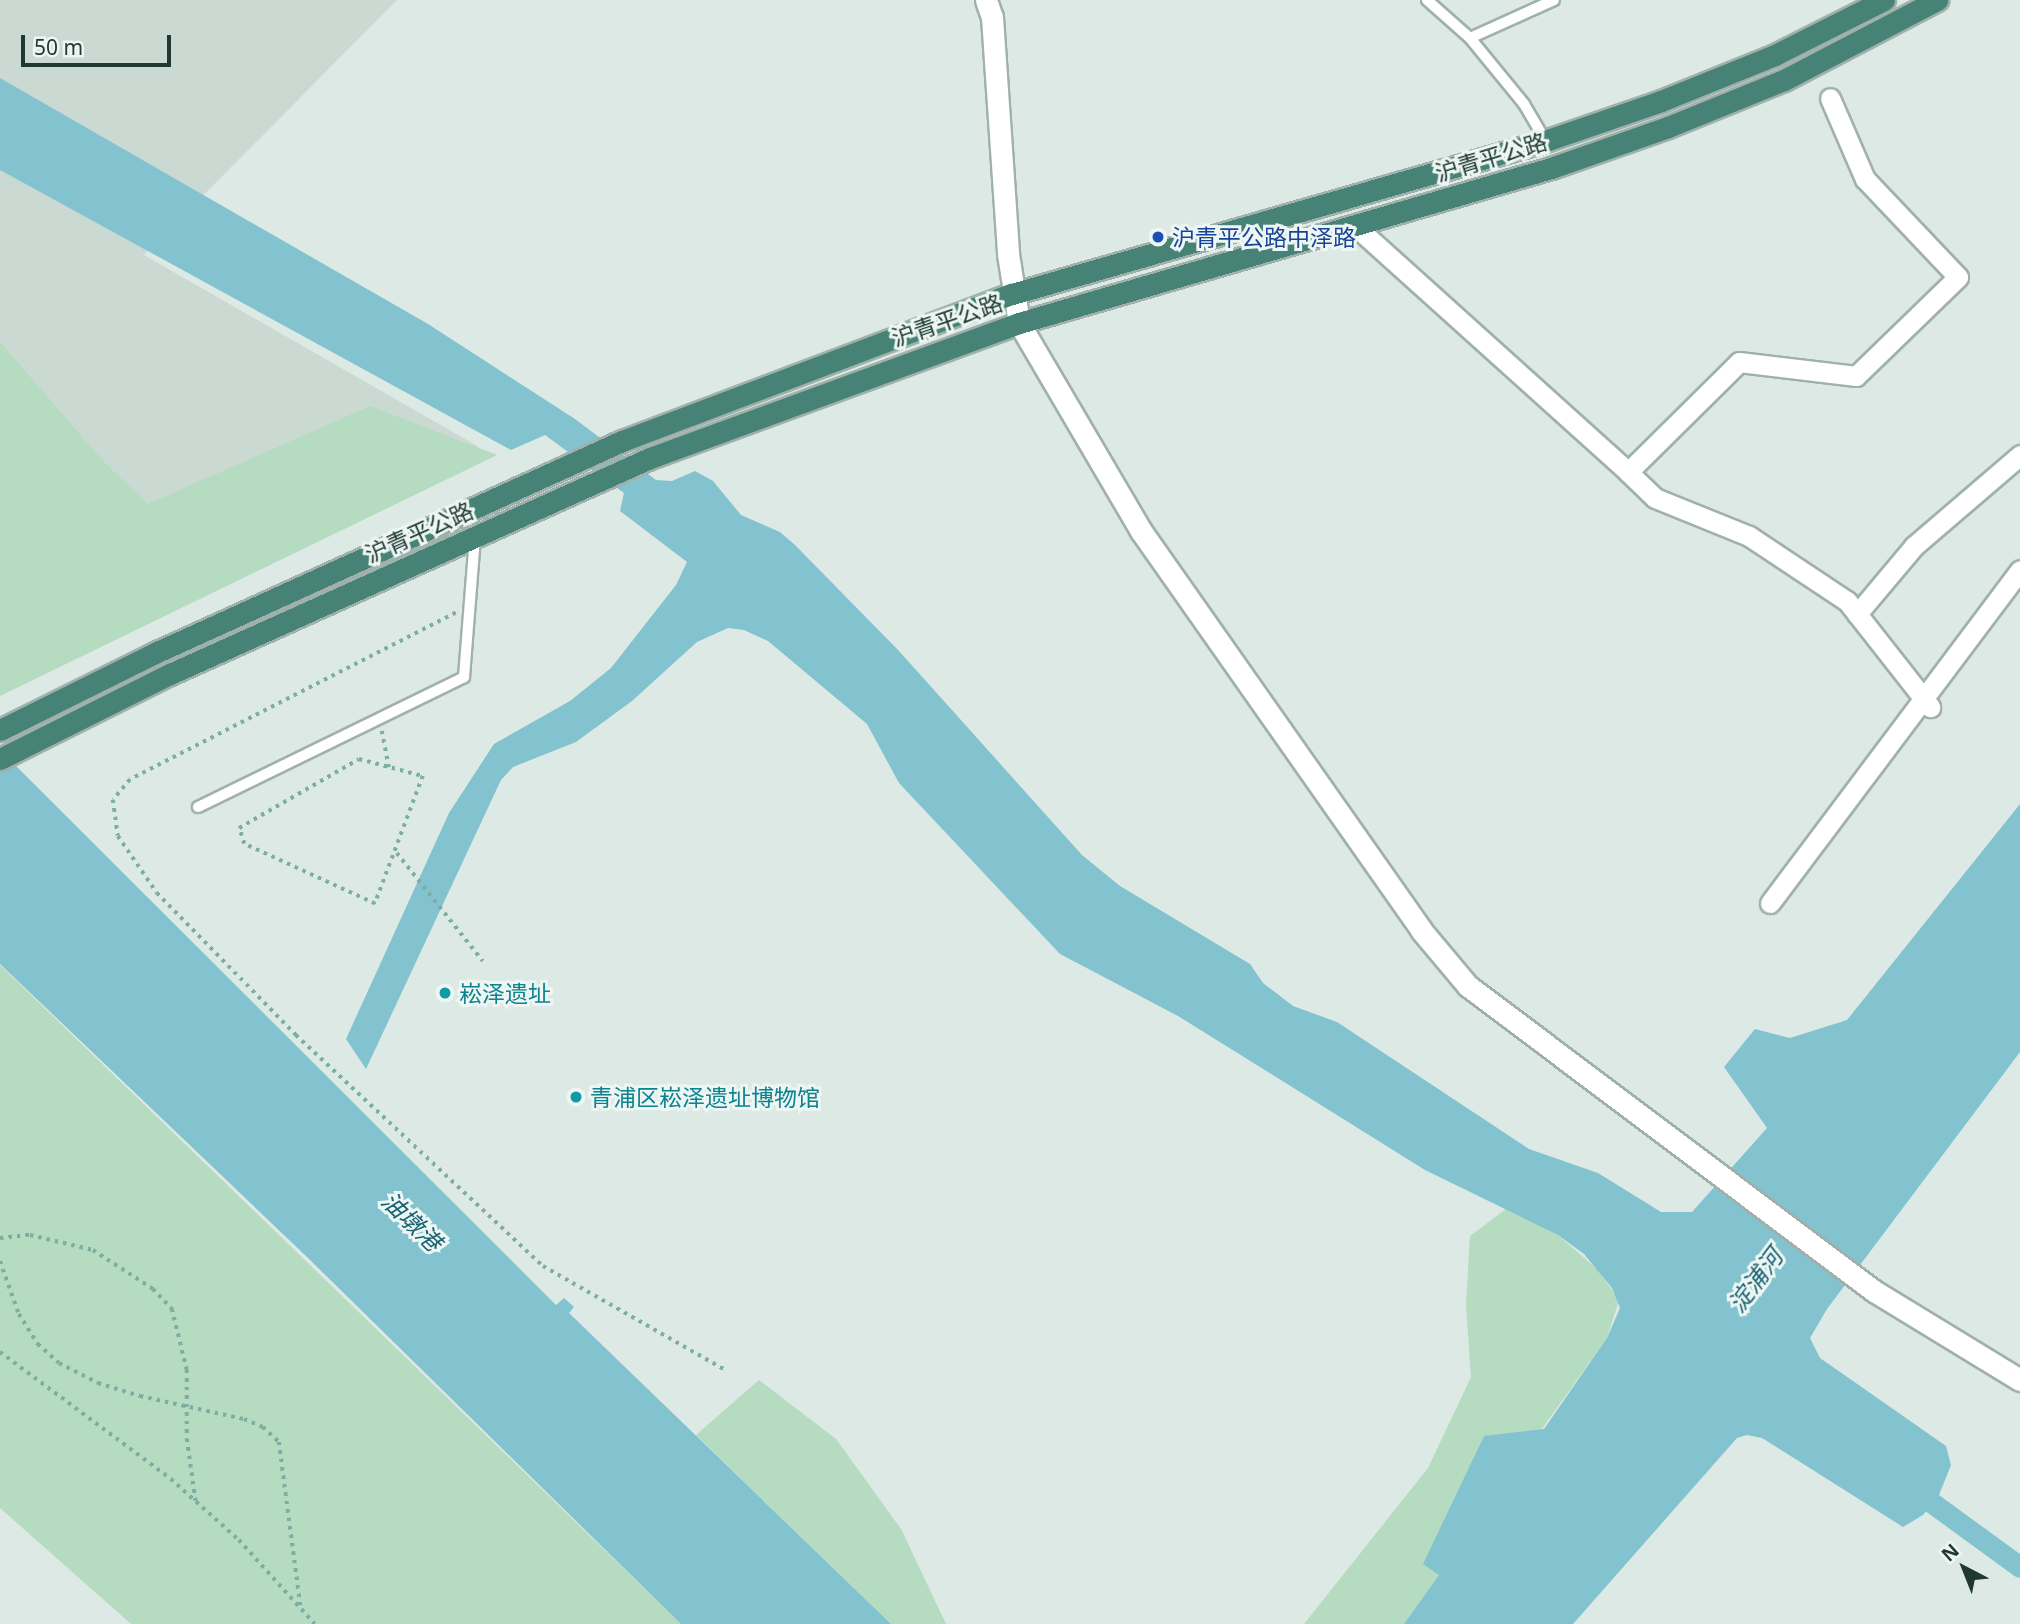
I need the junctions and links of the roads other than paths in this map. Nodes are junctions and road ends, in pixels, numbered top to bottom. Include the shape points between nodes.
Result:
1 (986, 0) edge
2 (1427, 0) edge
3 (1555, 0) edge
4 (1884, 0) edge
5 (1937, 0) edge
6 (1470, 37) junction
7 (1830, 98) dead end
8 (1545, 141) junction
9 (1354, 225) junction
10 (1012, 294) junction
11 (1019, 323) junction
12 (2020, 455) edge
13 (1628, 472) junction
14 (475, 536) junction
15 (2020, 570) edge
16 (1857, 614) junction
17 (1928, 703) junction
18 (0, 730) edge
19 (0, 759) edge
20 (198, 807) dead end
21 (1770, 903) dead end
22 (2020, 1380) edge

1 - 10 street via 997,71
2 - 6 lane
3 - 6 lane
4 - 8 highway, 沪青平公路 via 1775,55
5 - 9 highway, 沪青平公路 via 1784,80 1668,127 1551,168
6 - 8 lane via 1524,104
7 - 13 street via 1865,179 1958,277 1856,376 1739,362
8 - 10 highway, 沪青平公路
9 - 11 highway, 沪青平公路
9 - 13 street
10 - 11 street
10 - 18 highway, 沪青平公路 via 568,464 155,653
11 - 14 highway, 沪青平公路 via 650,458
11 - 22 street via 1141,531 1421,930 1468,986 1874,1291
12 - 16 street via 1914,546
13 - 16 street via 1656,498 1749,536 1847,601
14 - 19 highway, 沪青平公路 via 170,674
14 - 20 lane via 464,677
15 - 17 street
16 - 17 street
17 - 21 street

